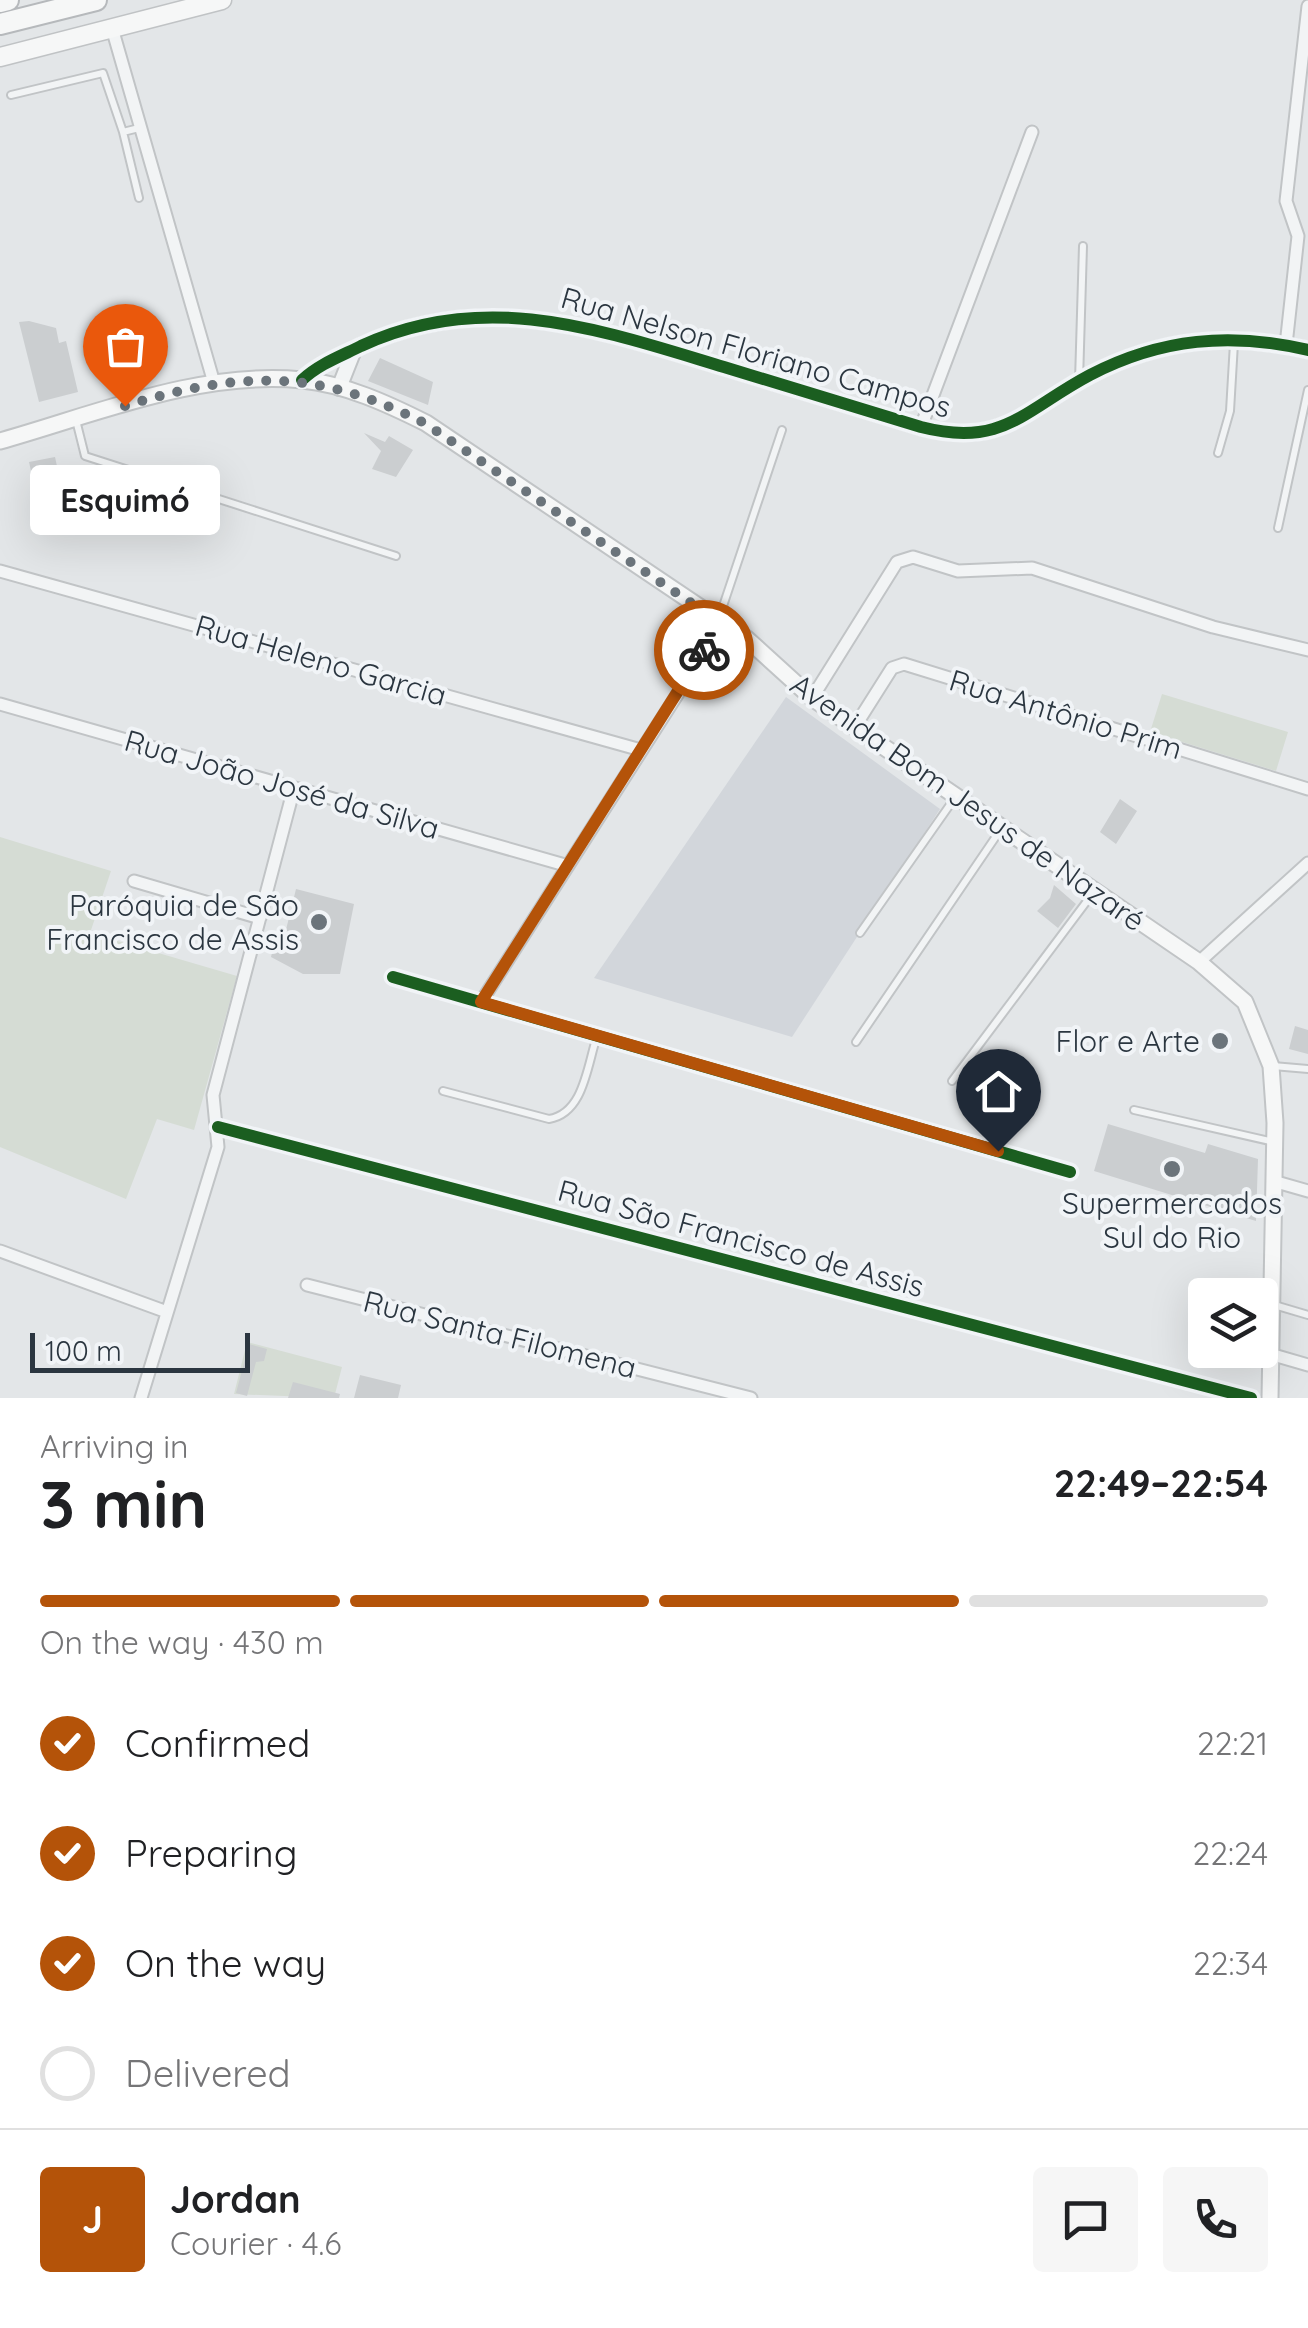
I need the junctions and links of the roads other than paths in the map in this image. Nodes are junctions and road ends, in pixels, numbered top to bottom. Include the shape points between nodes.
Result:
1 (96, 0) edge
2 (222, 0) edge
3 (1308, 6) edge
4 (0, 24) edge
5 (112, 28) junction
6 (0, 57) edge
7 (11, 95) dead end
8 (140, 128) junction
9 (123, 132) junction
10 (1032, 132) dead end
11 (138, 198) dead end
12 (1082, 246) dead end
13 (1234, 337) junction
14 (1286, 345) junction
15 (354, 350) junction
16 (1308, 350) edge
17 (302, 380) junction
18 (1079, 382) junction
19 (214, 383) junction
20 (339, 388) junction
21 (1308, 390) edge
22 (76, 419) junction
23 (921, 428) junction
24 (782, 430) dead end
25 (0, 441) edge
26 (1218, 453) dead end
27 (1278, 528) dead end
28 (396, 556) dead end
29 (0, 571) edge
30 (718, 621) junction
31 (1308, 650) edge
32 (812, 698) junction
33 (1, 707) edge
34 (854, 728) junction
35 (641, 750) junction
36 (294, 788) junction
37 (1308, 789) edge
38 (954, 798) junction
39 (1002, 828) junction
40 (1308, 863) edge
41 (565, 865) junction
42 (134, 882) dead end
43 (1093, 892) junction
44 (260, 918) junction
45 (860, 933) dead end
46 (1199, 962) junction
47 (393, 977) dead end
48 (481, 1002) junction
49 (597, 1036) junction
50 (856, 1042) dead end
51 (1271, 1066) junction
52 (1308, 1069) edge
53 (952, 1081) dead end
54 (443, 1091) dead end
55 (1134, 1110) dead end
56 (218, 1127) junction
57 (1274, 1142) junction
58 (1070, 1172) dead end
59 (1273, 1182) junction
60 (1308, 1191) edge
61 (0, 1252) edge
62 (1271, 1278) edge
63 (307, 1284) dead end
64 (1278, 1306) edge
65 (167, 1312) junction
66 (1308, 1315) edge
67 (1278, 1356) edge
68 (1308, 1364) edge
69 (1270, 1368) edge
70 (141, 1398) edge
71 (751, 1398) edge
72 (1250, 1398) edge
73 (1270, 1398) edge

1 - 4 highway
2 - 5 main road
3 - 14 street via 1286,201 1298,236
5 - 6 main road
5 - 8 street
7 - 9 lane via 103,73
8 - 9 lane
8 - 19 street
9 - 11 lane
10 - 23 street
12 - 18 lane
13 - 14 street, Rua Nelson Floriano Campos
13 - 18 street, Rua Nelson Floriano Campos via 1161,349
13 - 26 lane via 1230,411
14 - 16 street, Rua Nelson Floriano Campos
15 - 17 street, Rua Nelson Floriano Campos
15 - 20 street
15 - 23 street, Rua Nelson Floriano Campos via 394,331 453,317 538,316
17 - 19 main road, Avenida Bom Jesus de Nazaré
17 - 20 main road, Avenida Bom Jesus de Nazaré
18 - 23 street, Rua Nelson Floriano Campos via 1000,430 967,435
19 - 22 main road, Avenida Bom Jesus de Nazaré
20 - 30 main road, Avenida Bom Jesus de Nazaré via 426,424
21 - 27 lane
22 - 25 main road, Avenida Bom Jesus de Nazaré
22 - 28 lane via 86,456
24 - 30 lane
29 - 35 street, Rua Heleno Garcia
30 - 32 main road, Avenida Bom Jesus de Nazaré
30 - 35 street
31 - 32 street via 1213,627 1032,568 958,571 913,557 897,562
32 - 34 main road, Avenida Bom Jesus de Nazaré
33 - 36 street, Rua João José da Silva
34 - 37 street, Rua Antônio Prim via 892,668 904,664
34 - 38 main road, Avenida Bom Jesus de Nazaré
35 - 41 street
36 - 41 street, Rua João José da Silva
36 - 44 street
38 - 39 main road, Avenida Bom Jesus de Nazaré
38 - 45 lane
39 - 43 main road, Avenida Bom Jesus de Nazaré
39 - 50 lane
40 - 46 street
41 - 48 street
42 - 44 street
43 - 46 main road, Avenida Bom Jesus de Nazaré
43 - 53 lane
44 - 56 street via 213,1095
46 - 51 main road, Avenida Bom Jesus de Nazaré via 1245,1002
47 - 48 street
48 - 49 street
49 - 54 lane via 574,1107 565,1116 550,1120
49 - 58 street
51 - 52 lane
51 - 57 main road, Avenida Bom Jesus de Nazaré
55 - 57 lane
56 - 65 street via 218,1147
56 - 72 street, Rua São Francisco de Assis
57 - 59 main road, Avenida Bom Jesus de Nazaré
59 - 60 street
59 - 62 main road, Avenida Bom Jesus de Nazaré
61 - 65 street
63 - 71 street, Rua Santa Filomena
64 - 66 lane
65 - 70 street
67 - 68 street
69 - 73 main road, Avenida Bom Jesus de Nazaré

